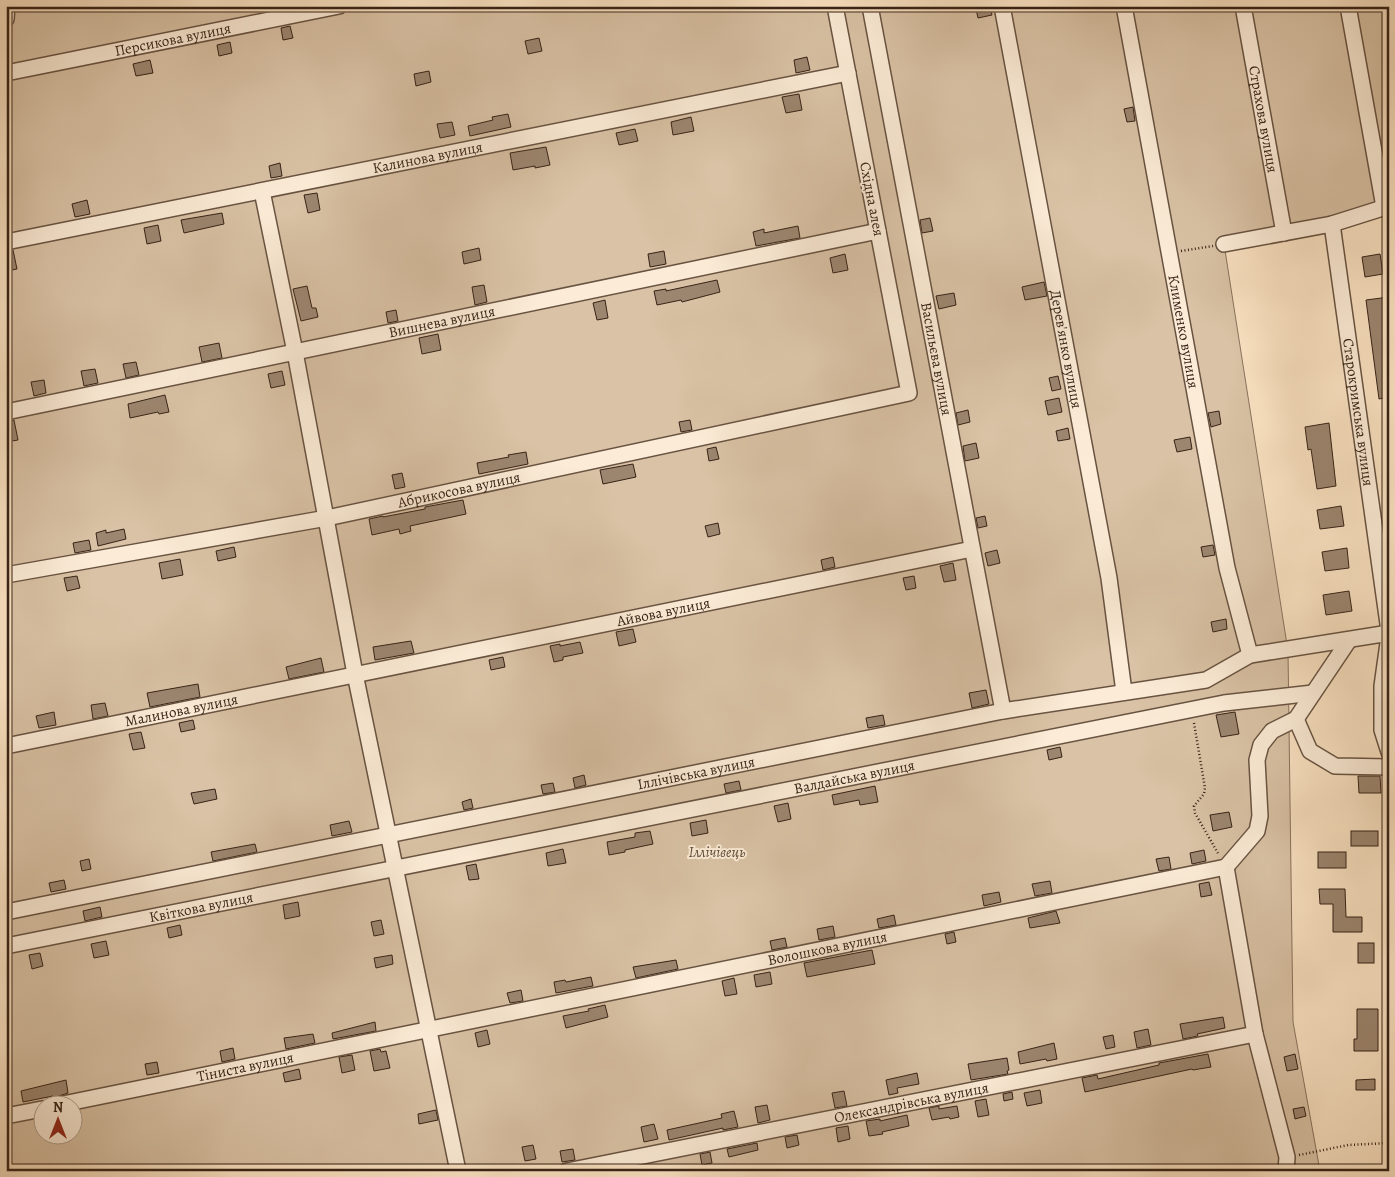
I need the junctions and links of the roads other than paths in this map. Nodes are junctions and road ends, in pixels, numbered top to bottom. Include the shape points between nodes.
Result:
1 (8, 6) edge
2 (339, 6) edge
3 (835, 6) edge
4 (870, 6) edge
5 (1002, 6) edge
6 (1124, 6) edge
7 (1243, 6) edge
8 (1348, 6) edge
9 (6, 18) edge
10 (848, 73) junction
11 (6, 74) edge
12 (262, 191) junction
13 (1386, 206) edge
14 (1332, 224) junction
15 (878, 231) junction
16 (1284, 233) junction
17 (6, 242) edge
18 (1224, 244) road end
19 (295, 352) junction
20 (909, 393) joint
21 (6, 412) edge
22 (327, 518) junction
23 (972, 549) junction
24 (6, 575) edge
25 (1389, 633) edge
26 (1349, 640) junction
27 (1250, 655) junction
28 (356, 674) junction
29 (1124, 692) junction
30 (1313, 693) junction
31 (1003, 711) junction
32 (1296, 719) junction
33 (6, 746) edge
34 (1389, 752) edge
35 (1389, 767) edge
36 (389, 835) junction
37 (1226, 867) junction
38 (396, 869) junction
39 (6, 912) edge
40 (6, 946) edge
41 (429, 1030) junction
42 (1255, 1034) junction
43 (82, 1100) edge
44 (32, 1111) edge
45 (6, 1116) edge
46 (1287, 1164) edge
47 (458, 1171) edge
48 (568, 1171) edge

1 - 9 street
2 - 11 street, Персикова вулиця
3 - 10 street, Східна алея
4 - 23 street, Васильєва вулиця
5 - 29 street, Дерев'янко вулиця via 1109,578
6 - 27 street, Клименко вулиця via 1227,568
7 - 16 street, Страхова вулиця
8 - 13 street
10 - 12 street, Калинова вулиця
10 - 15 street, Східна алея
12 - 17 street, Калинова вулиця
12 - 19 street
13 - 14 street
14 - 16 street
14 - 25 street, Старокримська вулиця
15 - 19 street, Вишнева вулиця
15 - 20 street, Східна алея
16 - 18 street
19 - 21 street, Вишнева вулиця
19 - 22 street
20 - 22 street, Абрикосова вулиця
22 - 24 street, Абрикосова вулиця
22 - 28 street
23 - 28 street, Айвова вулиця
23 - 31 street, Васильєва вулиця
25 - 26 street
25 - 34 street, Старокримська вулиця via 1382,686 1382,730
26 - 27 street
26 - 30 street
27 - 29 street, Іллічівська вулиця via 1206,680
28 - 33 street, Малинова вулиця
28 - 36 street
29 - 31 street, Іллічівська вулиця
30 - 32 street
30 - 38 street, Валдайська вулиця via 1224,703
31 - 36 street, Іллічівська вулиця
32 - 35 street via 1310,751 1335,766
32 - 37 street via 1272,731 1261,745 1257,760 1260,816 1257,831
36 - 38 street
36 - 39 street, Іллічівська вулиця
37 - 41 street, Волошкова вулиця
37 - 42 street
38 - 40 street, Квіткова вулиця
38 - 41 street
41 - 43 street, Тіниста вулиця
41 - 47 street
42 - 46 street
42 - 48 street, Олександрівська вулиця
44 - 45 street

